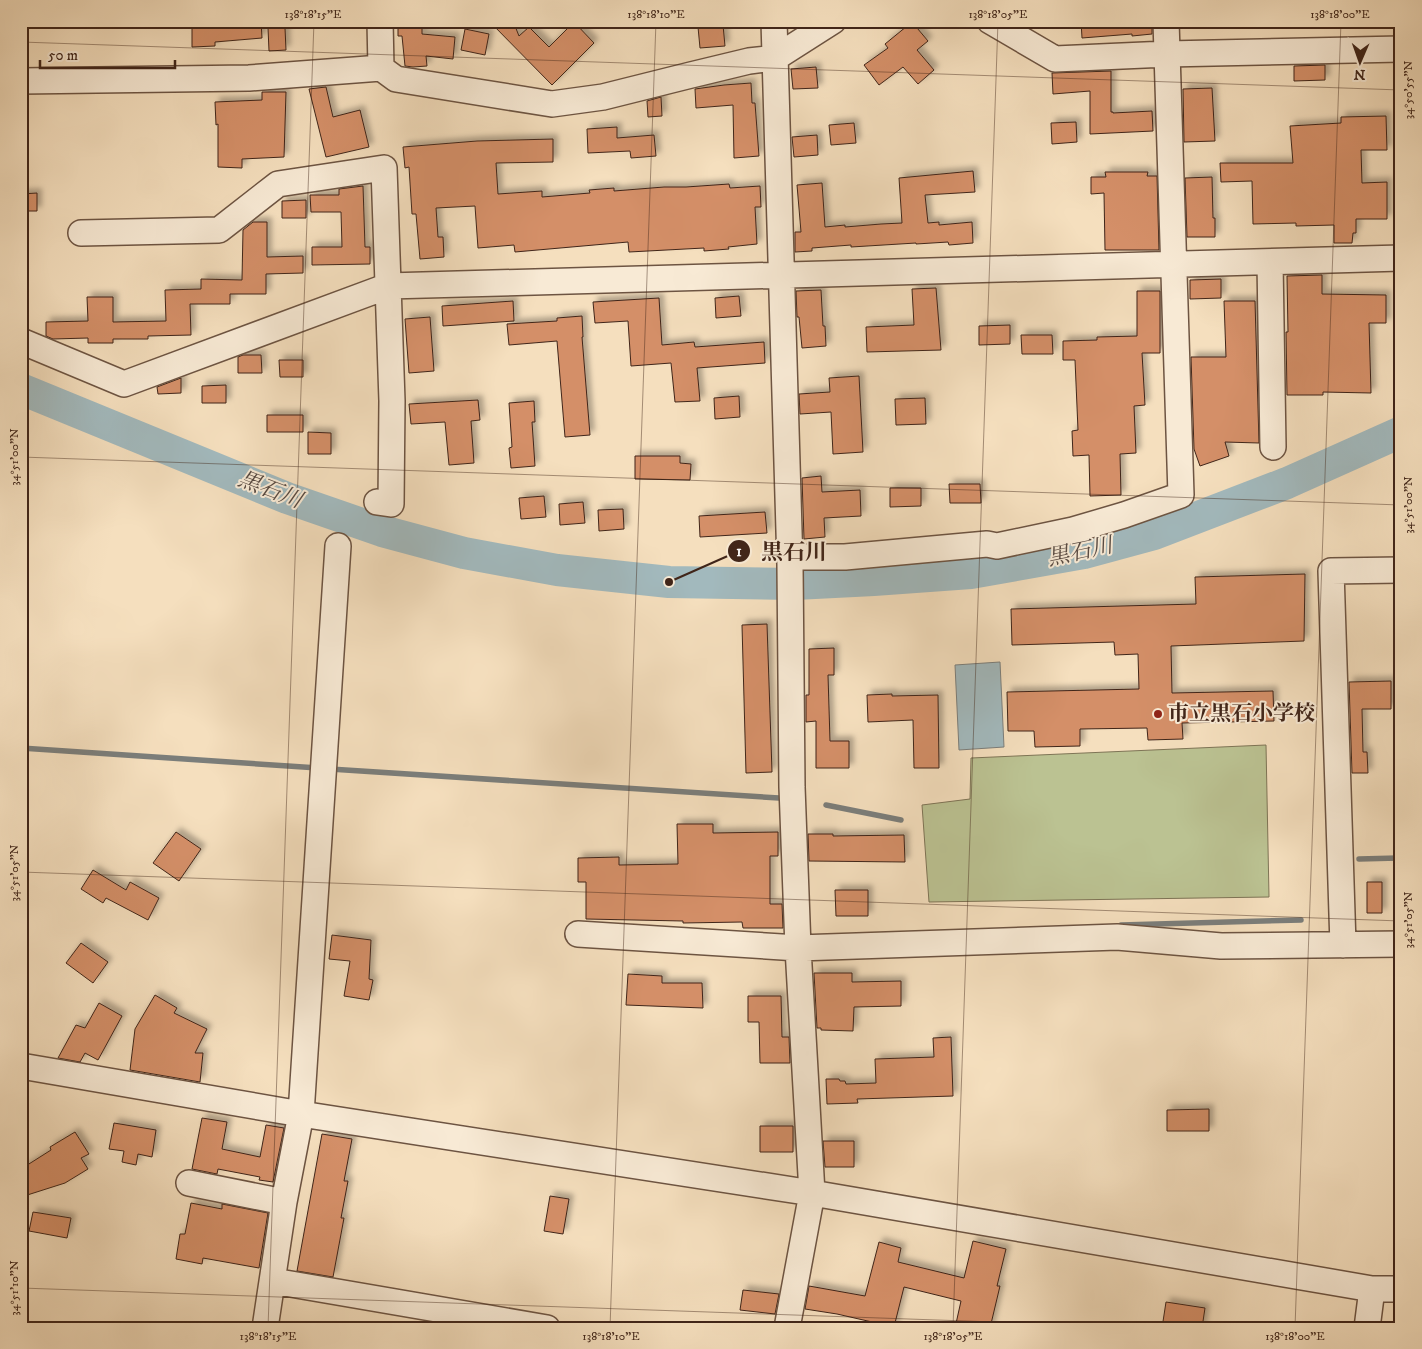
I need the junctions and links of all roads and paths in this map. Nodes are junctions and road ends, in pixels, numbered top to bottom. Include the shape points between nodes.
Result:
1 (380, 21) edge
2 (774, 21) edge
3 (833, 21) edge
4 (990, 21) edge
5 (1166, 21) edge
6 (1401, 49) edge
7 (1166, 54) junction
8 (775, 58) junction
9 (381, 68) junction
10 (21, 81) edge
11 (81, 233) dead end
12 (1401, 258) edge
13 (1270, 262) junction
14 (1173, 264) junction
15 (781, 275) junction
16 (388, 286) junction
17 (21, 341) edge
18 (1273, 447) dead end
19 (377, 502) dead end
20 (338, 546) dead end
21 (790, 561) junction
22 (1401, 570) edge
23 (578, 934) dead end
24 (1401, 944) edge
25 (1343, 945) junction
26 (798, 948) junction
27 (21, 1066) edge
28 (301, 1114) junction
29 (189, 1183) dead end
30 (812, 1193) junction
31 (284, 1202) junction
32 (273, 1281) junction
33 (1372, 1289) junction
34 (1401, 1289) edge
35 (265, 1328) edge
36 (547, 1328) edge
37 (787, 1328) edge
38 (1367, 1328) edge

1 - 9 street
2 - 8 street
3 - 8 street
4 - 7 street via 1055,59
5 - 7 street
6 - 7 street
7 - 14 street
8 - 9 street via 701,72 603,97 552,104 396,79
8 - 15 street
9 - 10 street via 249,78
11 - 16 street via 219,230 278,184 384,168
12 - 13 street
13 - 14 street
13 - 18 street
14 - 15 street
14 - 21 street via 1181,495 1074,530 998,546 987,544
15 - 16 street
15 - 21 street
16 - 17 street via 124,384
16 - 19 street via 392,401 390,504
20 - 28 street
21 - 26 street via 792,787
22 - 25 street via 1331,571
23 - 26 street
24 - 25 street
25 - 26 street via 1221,946 1117,937
26 - 30 street
27 - 28 street
28 - 30 street
28 - 31 street
29 - 31 street
30 - 33 street
30 - 37 street
31 - 32 street
32 - 35 street
32 - 36 street
33 - 34 street
33 - 38 street

